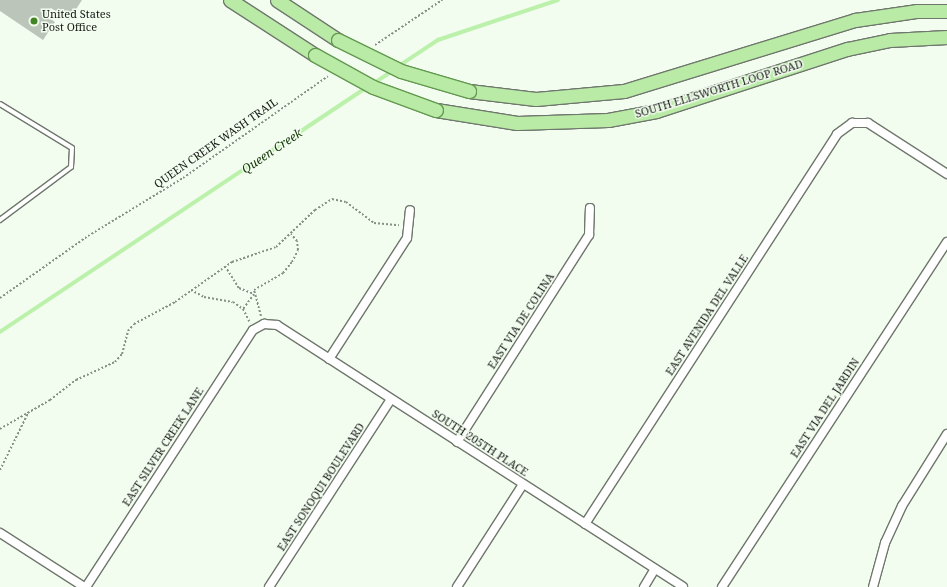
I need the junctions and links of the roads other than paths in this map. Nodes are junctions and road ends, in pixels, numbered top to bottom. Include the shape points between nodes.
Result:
1 (230, 0) edge
2 (277, 0) edge
3 (947, 11) edge
4 (947, 37) edge
5 (0, 104) edge
6 (947, 174) edge
7 (590, 208) dead end
8 (410, 210) dead end
9 (0, 220) edge
10 (947, 242) edge
11 (266, 324) joint
12 (330, 359) junction
13 (391, 399) junction
14 (947, 434) edge
15 (457, 442) junction
16 (523, 484) junction
17 (586, 524) junction
18 (0, 533) edge
19 (656, 569) junction
20 (85, 587) edge
21 (269, 587) edge
22 (457, 587) edge
23 (644, 587) edge
24 (683, 587) edge
25 (722, 587) edge
26 (873, 587) edge

1 - 4 main road, SOUTH ELLSWORTH LOOP ROAD, bridge via 315,55 373,87 436,110 517,123 608,120 656,110 847,49 890,40
2 - 3 main road, bridge via 338,40 401,71 469,91 536,99 624,91 855,20 917,11
5 - 9 lane via 72,148 71,167
6 - 17 street, EAST AVENIDA DEL VALLE via 868,122 852,123 837,134
7 - 15 street, EAST VIA DE COLINA via 589,235
8 - 12 street via 407,238
10 - 25 street, EAST VIA DEL JARDIN
11 - 12 street, SOUTH 205TH PLACE via 277,326
11 - 20 street, EAST SILVER CREEK LANE via 252,330
12 - 13 street, SOUTH 205TH PLACE
13 - 15 street, SOUTH 205TH PLACE
13 - 21 street, EAST SONOQUI BOULEVARD
14 - 26 street via 902,506 885,543
15 - 16 street, SOUTH 205TH PLACE
16 - 17 street, SOUTH 205TH PLACE
16 - 22 street
17 - 19 street, SOUTH 205TH PLACE
18 - 20 street
19 - 23 street
19 - 24 street, SOUTH 205TH PLACE

